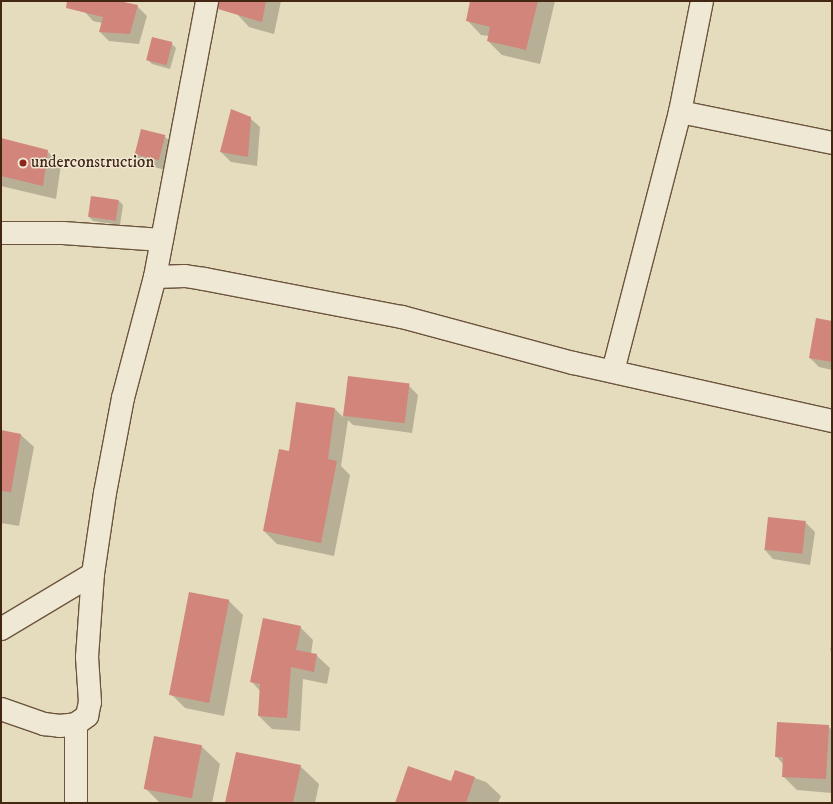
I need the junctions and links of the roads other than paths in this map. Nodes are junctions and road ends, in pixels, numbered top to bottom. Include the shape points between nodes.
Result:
1 (207, 1) edge
2 (702, 1) edge
3 (680, 112) junction
4 (832, 143) edge
5 (1, 233) edge
6 (162, 240) junction
7 (155, 277) junction
8 (613, 371) junction
9 (832, 421) edge
10 (93, 574) junction
11 (1, 629) edge
12 (1, 709) edge
13 (76, 724) junction
14 (76, 803) edge

1 - 6 street
2 - 3 street
3 - 4 street
3 - 8 street
5 - 6 street
6 - 7 street
7 - 8 street via 185,276 204,279 402,317
7 - 10 street via 123,398
8 - 9 street
10 - 11 street
10 - 13 street via 87,657 90,702 87,716
12 - 13 street via 44,724
13 - 14 street

